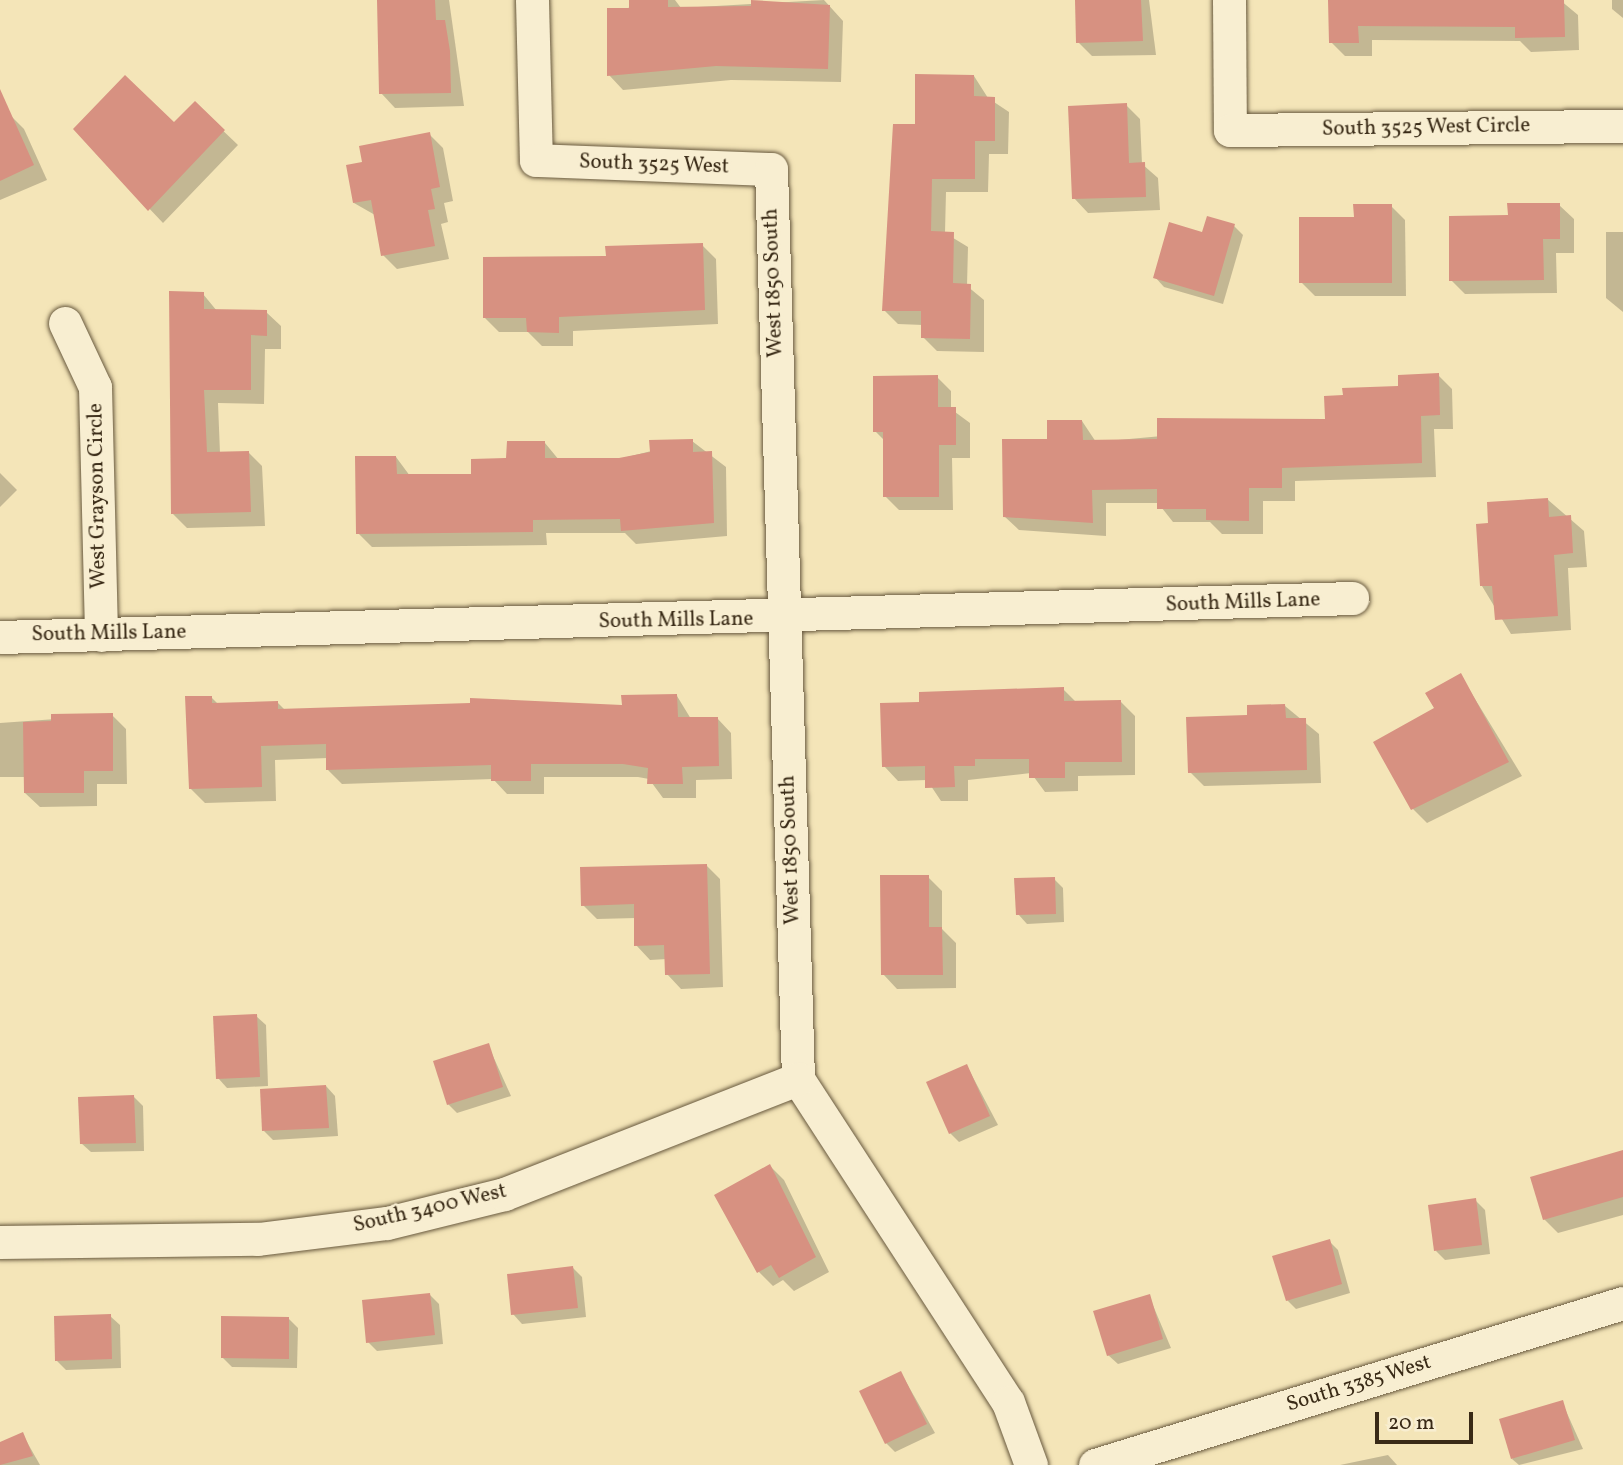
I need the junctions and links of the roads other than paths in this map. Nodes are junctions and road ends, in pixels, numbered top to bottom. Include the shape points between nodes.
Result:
1 (532, 0) edge
2 (1228, 0) edge
3 (1623, 126) edge
4 (771, 169) joint
5 (65, 323) dead end
6 (1352, 598) dead end
7 (785, 619) junction
8 (101, 635) junction
9 (0, 637) edge
10 (798, 1079) junction
11 (0, 1242) edge
12 (1623, 1303) edge
13 (1031, 1465) edge
14 (1096, 1465) edge

1 - 4 street, South 3525 West via 536,160
2 - 3 street, South 3525 West Circle via 1230,130
4 - 7 street, West 1850 South
5 - 8 street, West Grayson Circle via 95,387
6 - 7 street, South Mills Lane
7 - 8 street, South Mills Lane
7 - 10 street, West 1850 South
8 - 9 street, South Mills Lane
10 - 11 street, South 3400 West via 504,1195 387,1223 258,1239
10 - 13 street via 1008,1402
12 - 14 street, South 3385 West

